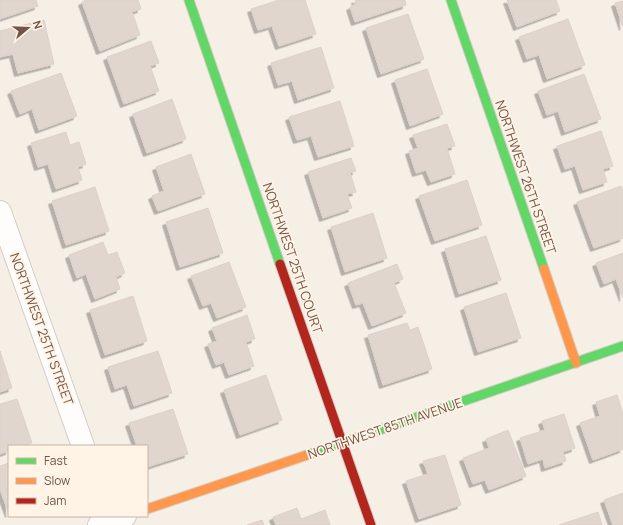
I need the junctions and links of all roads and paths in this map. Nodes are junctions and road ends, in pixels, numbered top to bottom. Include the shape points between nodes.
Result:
1 (189, 0) edge
2 (451, 0) edge
3 (0, 212) edge
4 (623, 346) edge
5 (576, 363) junction
6 (343, 443) junction
7 (83, 445) edge
8 (148, 509) edge
9 (371, 525) edge

1 - 6 street, NORTHWEST 25TH COURT
2 - 5 street, NORTHWEST 26TH STREET
3 - 7 street, NORTHWEST 25TH STREET
4 - 5 street, NORTHWEST 85TH AVENUE
5 - 6 street, NORTHWEST 85TH AVENUE
6 - 8 street, NORTHWEST 85TH AVENUE
6 - 9 street, NORTHWEST 25TH COURT

